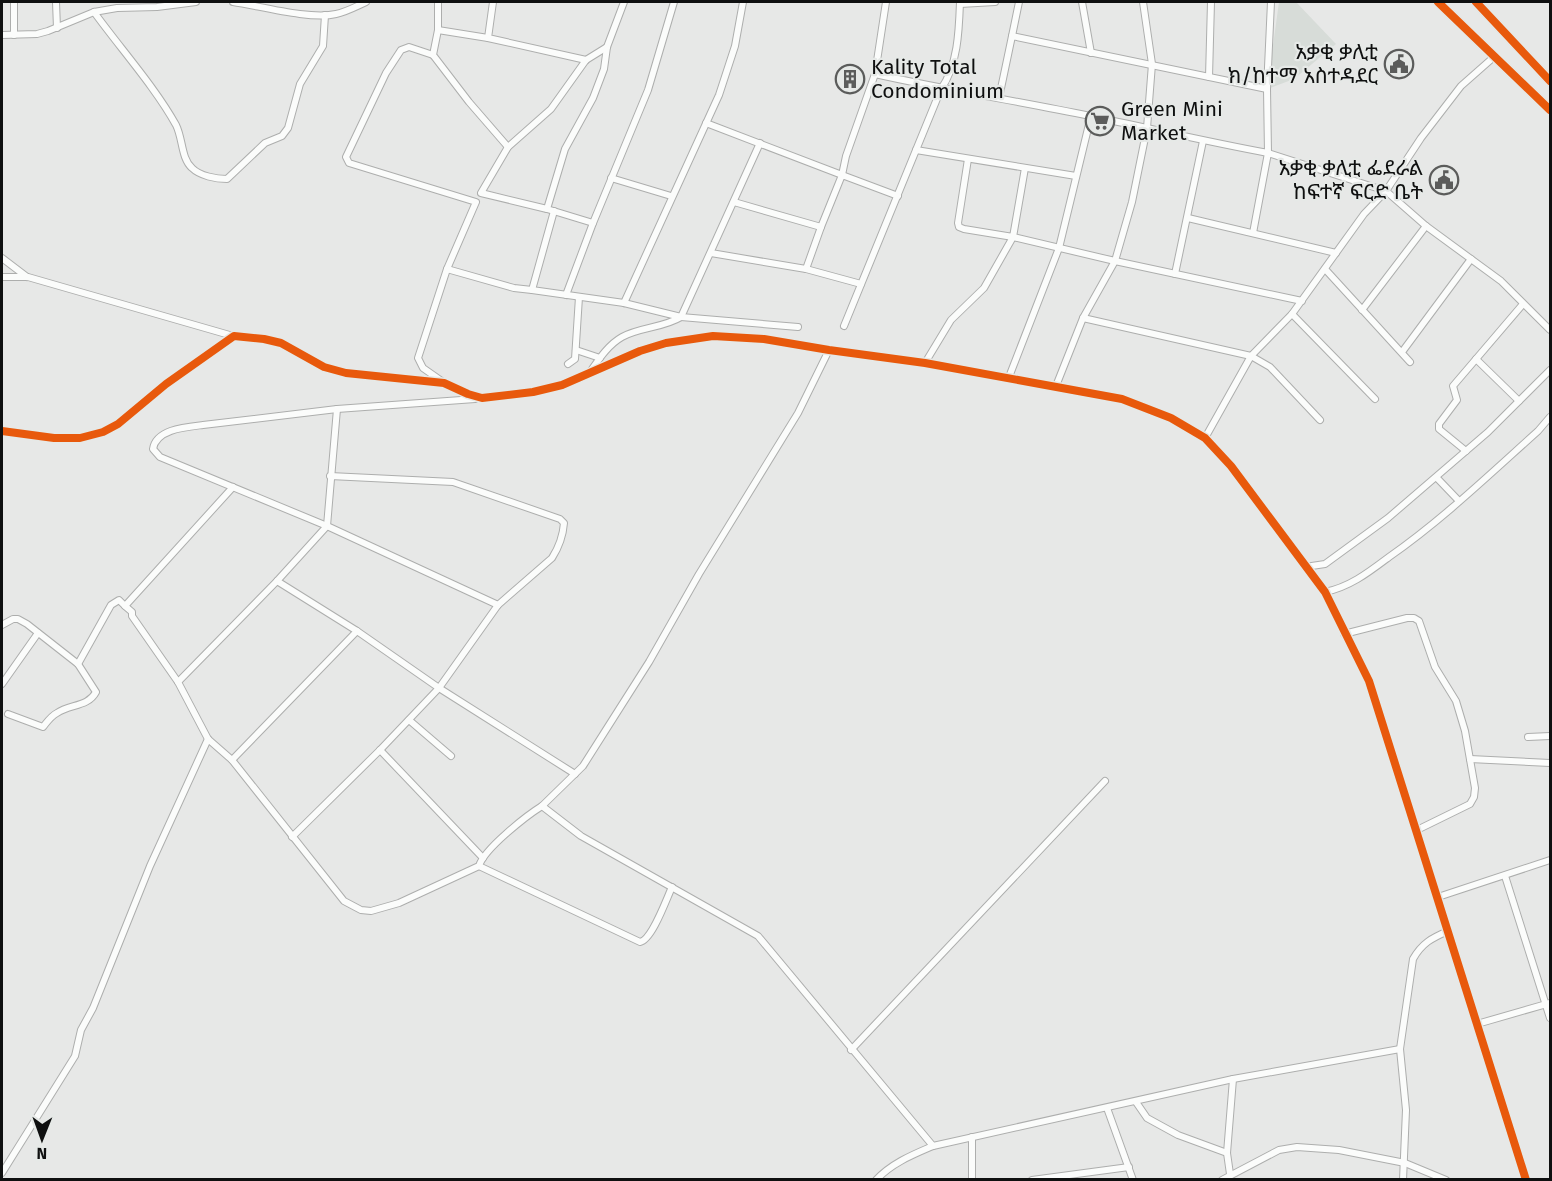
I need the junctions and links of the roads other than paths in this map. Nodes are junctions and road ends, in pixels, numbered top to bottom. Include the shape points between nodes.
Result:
1 (14, 2) edge
2 (56, 2) edge
3 (196, 2) edge
4 (233, 2) edge
5 (366, 2) edge
6 (438, 2) edge
7 (493, 2) edge
8 (624, 2) edge
9 (674, 2) edge
10 (743, 2) edge
11 (886, 2) edge
12 (995, 2) edge
13 (1018, 2) edge
14 (1083, 2) edge
15 (1143, 2) edge
16 (1211, 2) edge
17 (1271, 2) edge
18 (1438, 2) edge
19 (1476, 2) edge
20 (960, 3) edge
21 (94, 12) junction
22 (325, 15) junction
23 (57, 28) junction
24 (438, 30) junction
25 (2, 35) edge
26 (14, 35) junction
27 (1012, 36) junction
28 (488, 38) junction
29 (607, 47) junction
30 (1091, 54) junction
31 (433, 55) junction
32 (1495, 56) junction
33 (586, 60) junction
34 (1152, 64) junction
35 (875, 74) junction
36 (1209, 77) junction
37 (1551, 81) edge
38 (941, 89) junction
39 (1267, 89) junction
40 (999, 99) junction
41 (1551, 110) edge
42 (1091, 116) junction
43 (706, 123) junction
44 (1147, 128) junction
45 (1203, 141) junction
46 (760, 143) junction
47 (508, 147) junction
48 (916, 150) junction
49 (1268, 153) junction
50 (969, 159) junction
51 (845, 160) junction
52 (1026, 168) junction
53 (835, 171) junction
54 (842, 175) junction
55 (1076, 176) junction
56 (612, 178) junction
57 (1386, 191) junction
58 (481, 193) junction
59 (671, 196) junction
60 (898, 196) junction
61 (476, 202) junction
62 (734, 202) junction
63 (547, 209) junction
64 (554, 211) junction
65 (1188, 218) junction
66 (593, 223) junction
67 (1426, 226) junction
68 (821, 227) junction
69 (1252, 233) junction
70 (1013, 237) junction
71 (1059, 248) junction
72 (711, 253) junction
73 (1336, 253) junction
74 (2, 258) edge
75 (1471, 259) junction
76 (1115, 261) junction
77 (447, 269) junction
78 (806, 269) junction
79 (1325, 269) junction
80 (1175, 274) junction
81 (2, 277) edge
82 (28, 277) junction
83 (861, 285) junction
84 (532, 290) junction
85 (566, 295) junction
86 (579, 297) junction
87 (1302, 301) junction
88 (624, 303) junction
89 (1523, 304) junction
90 (1362, 310) junction
91 (1292, 314) junction
92 (681, 317) junction
93 (1083, 318) junction
94 (844, 326) dead end
95 (798, 327) dead end
96 (1551, 330) edge
97 (234, 336) junction
98 (576, 350) junction
99 (829, 350) junction
100 (1402, 352) junction
101 (1251, 356) junction
102 (600, 358) junction
103 (1476, 359) junction
104 (1410, 362) dead end
105 (926, 363) junction
106 (568, 364) dead end
107 (1551, 370) edge
108 (590, 374) junction
109 (1009, 377) junction
110 (444, 383) junction
111 (1056, 386) junction
112 (482, 398) junction
113 (1375, 399) dead end
114 (1519, 401) junction
115 (337, 410) junction
116 (1551, 417) edge
117 (1320, 420) dead end
118 (2, 431) edge
119 (1204, 438) junction
120 (1466, 451) junction
121 (330, 476) junction
122 (1437, 478) junction
123 (233, 487) junction
124 (1459, 501) junction
125 (327, 526) junction
126 (1305, 567) junction
127 (277, 581) junction
128 (1325, 592) junction
129 (498, 605) junction
130 (125, 606) junction
131 (2, 625) edge
132 (357, 632) junction
133 (38, 633) junction
134 (1344, 634) junction
135 (78, 664) junction
136 (178, 682) junction
137 (2, 684) edge
138 (439, 688) junction
139 (8, 714) dead end
140 (410, 720) junction
141 (1551, 736) edge
142 (1528, 737) dead end
143 (208, 739) junction
144 (380, 750) junction
145 (451, 756) dead end
146 (1470, 759) junction
147 (232, 760) junction
148 (1551, 763) edge
149 (575, 774) junction
150 (1104, 781) dead end
151 (542, 806) junction
152 (1417, 830) junction
153 (292, 837) junction
154 (483, 858) junction
155 (1551, 860) edge
156 (479, 866) junction
157 (1505, 876) junction
158 (672, 887) junction
159 (1438, 897) junction
160 (1448, 931) junction
161 (1548, 1003) edge
162 (1551, 1018) edge
163 (1477, 1024) junction
164 (1400, 1049) junction
165 (851, 1050) junction
166 (1233, 1079) junction
167 (1136, 1102) junction
168 (1107, 1108) junction
169 (972, 1137) junction
170 (933, 1146) junction
171 (1227, 1153) junction
172 (1405, 1163) junction
173 (1129, 1167) junction
174 (2, 1173) edge
175 (1230, 1174) junction
176 (876, 1179) edge
177 (972, 1179) edge
178 (1032, 1179) edge
179 (1134, 1179) edge
180 (1222, 1179) edge
181 (1403, 1179) edge
182 (1446, 1179) edge
183 (1526, 1179) edge

1 - 26 street
2 - 23 street
3 - 21 street
4 - 22 street
5 - 22 street
6 - 24 street
7 - 28 street
8 - 29 street
9 - 56 street via 648,90
10 - 43 street via 732,55
11 - 35 street
12 - 20 street
13 - 27 street
14 - 30 street
15 - 34 street
16 - 36 street
17 - 39 street
18 - 32 main road
19 - 37 main road
20 - 38 street via 951,72
21 - 22 street via 161,101 180,133 192,169 222,179 288,128 300,84 323,46
21 - 23 street
23 - 26 street
24 - 28 street
24 - 31 street
25 - 26 street
27 - 30 street
27 - 40 street
28 - 33 street
29 - 33 street
29 - 63 street via 604,69 565,149
30 - 34 street
31 - 47 street
31 - 61 street via 409,47 401,50 376,93 347,160
32 - 41 main road
32 - 57 street via 1461,86
33 - 47 street via 551,110
34 - 36 street
34 - 44 street
35 - 38 street
35 - 51 street
36 - 39 street
38 - 40 street
38 - 48 street
39 - 49 street
40 - 42 street
42 - 44 street
42 - 55 street
43 - 46 street
43 - 59 street
44 - 45 street
44 - 76 street
45 - 49 street
45 - 65 street
46 - 53 street
46 - 62 street
47 - 58 street
48 - 50 street
48 - 60 street
49 - 57 street
49 - 69 street
50 - 52 street
50 - 70 street via 959,227
51 - 53 street
51 - 54 street
52 - 55 street
52 - 70 street
53 - 54 street
54 - 60 street
54 - 68 street
55 - 71 street
56 - 59 street
56 - 66 street
57 - 67 street
57 - 73 street
58 - 61 street
58 - 63 street
59 - 88 street
60 - 83 street
61 - 77 street
62 - 68 street
62 - 72 street
63 - 64 street
64 - 66 street
64 - 84 street
65 - 69 street
65 - 80 street
66 - 85 street
67 - 75 street
67 - 90 street
68 - 78 street
69 - 73 street
70 - 71 street
70 - 105 street via 984,288 951,321
71 - 76 street
71 - 109 street
72 - 78 street
72 - 92 street
73 - 79 street
74 - 82 street
75 - 89 street
75 - 100 street
76 - 80 street
76 - 93 street
77 - 84 street
77 - 110 street via 418,358 423,368
78 - 83 street
79 - 87 street
79 - 90 street
80 - 87 street
81 - 82 street
82 - 97 street
83 - 94 street
84 - 85 street
85 - 86 street
86 - 88 street
86 - 98 street
87 - 91 street
88 - 92 street
89 - 96 street
89 - 103 street
90 - 100 street
91 - 101 street
91 - 113 street
92 - 95 street
92 - 102 street via 622,337
93 - 101 street
93 - 111 street
97 - 110 street via 281,343 324,367 346,373
97 - 118 street via 103,432 80,438 54,438
98 - 102 street
98 - 106 street via 575,359
99 - 105 street
99 - 108 street via 734,336 692,338 640,351
99 - 149 street via 798,413 649,662
100 - 104 street
101 - 117 street via 1270,367
101 - 119 street
102 - 108 street
103 - 114 street
103 - 120 street via 1453,386 1457,400 1439,424 1443,434
105 - 109 street
107 - 114 street
108 - 112 street via 533,392
109 - 111 street
110 - 112 street
111 - 119 street via 1146,407
112 - 115 street
114 - 120 street
115 - 121 street
115 - 123 street via 203,424 182,428 154,441 153,449 160,457
116 - 124 street
119 - 126 street via 1231,466
120 - 122 street
121 - 125 street
121 - 129 street via 453,482 560,519 563,531 552,558
122 - 124 street
122 - 126 street via 1325,564
123 - 125 street
123 - 130 street
124 - 128 street via 1365,574 1341,589
125 - 127 street
125 - 129 street
126 - 128 street
127 - 132 street
127 - 136 street
128 - 134 street
129 - 138 street
130 - 135 street via 118,600 111,605
130 - 136 street
131 - 133 street via 18,619
132 - 138 street
132 - 147 street
133 - 135 street
133 - 137 street
134 - 146 street via 1407,618 1419,621 1435,667 1456,701
134 - 152 street via 1369,681
135 - 139 street via 96,689 91,700 58,712 42,727
136 - 143 street
138 - 140 street
138 - 149 street
140 - 144 street
140 - 145 street
141 - 142 street
143 - 147 street
143 - 174 street via 81,1030 75,1056
144 - 153 street
144 - 154 street
146 - 148 street
146 - 152 street via 1475,788 1470,804
147 - 153 street
149 - 151 street
150 - 165 street
151 - 154 street via 526,816
151 - 158 street via 568,828
152 - 159 street
153 - 156 street via 340,897 361,910 399,903
154 - 156 street
155 - 157 street
156 - 158 street via 640,942 652,930
157 - 159 street
157 - 161 street
158 - 165 street via 758,936
159 - 160 street
160 - 163 street
160 - 164 street via 1429,939 1413,958
161 - 162 street
161 - 163 street
163 - 183 street
164 - 166 street
164 - 172 street via 1406,1110
165 - 170 street
166 - 167 street
166 - 171 street
167 - 168 street
167 - 171 street via 1147,1118 1178,1135
168 - 169 street
168 - 173 street
169 - 170 street
169 - 177 street
170 - 176 street via 896,1163
171 - 175 street
172 - 175 street via 1339,1150 1297,1148 1279,1150
172 - 181 street
172 - 182 street
173 - 178 street
173 - 179 street
175 - 180 street

